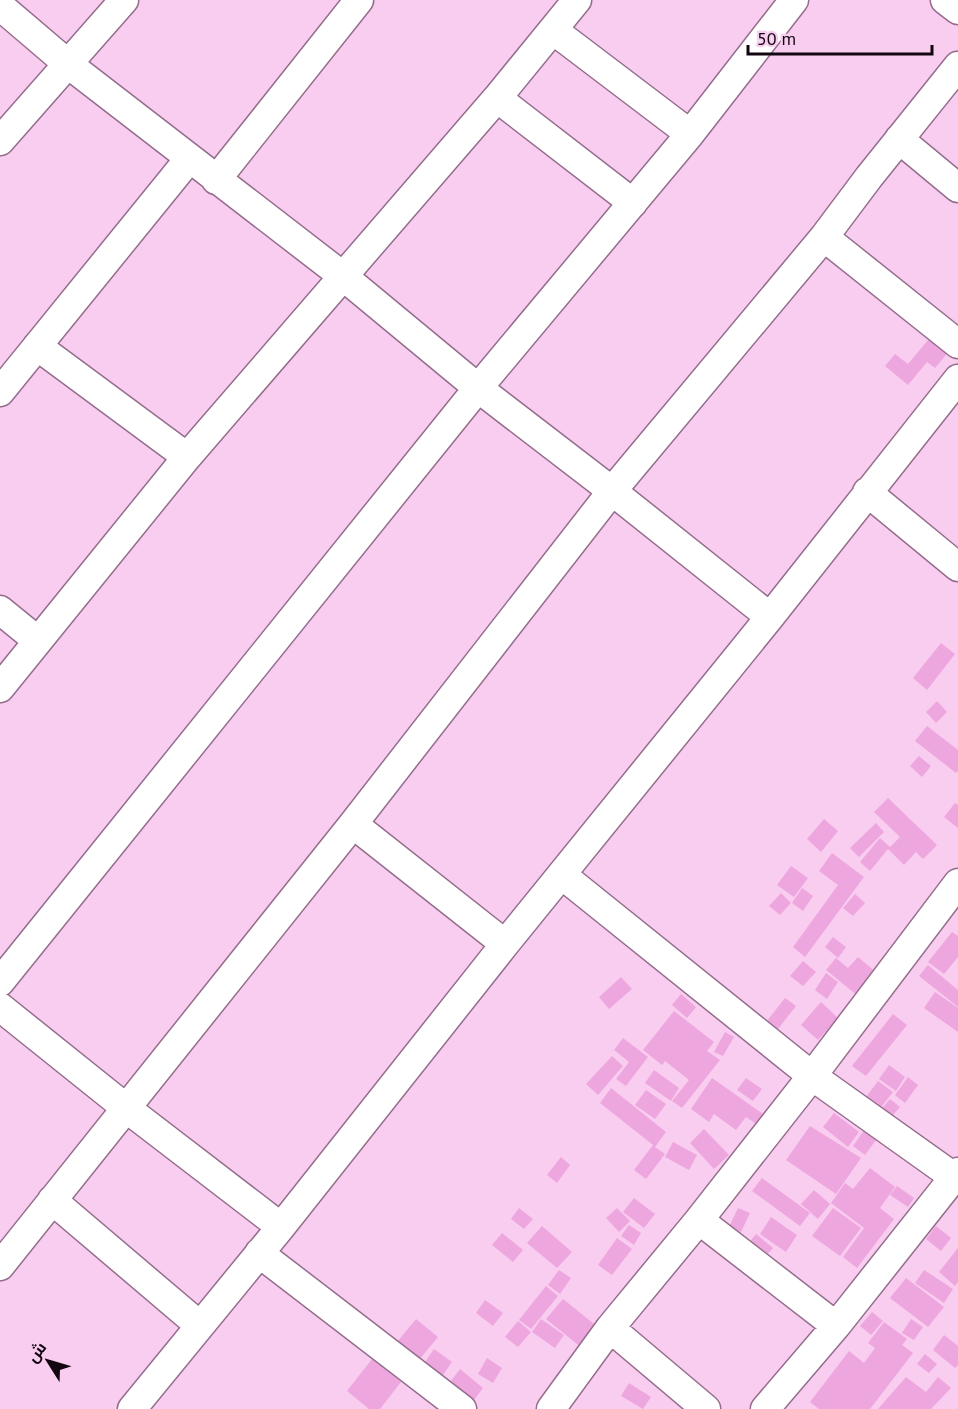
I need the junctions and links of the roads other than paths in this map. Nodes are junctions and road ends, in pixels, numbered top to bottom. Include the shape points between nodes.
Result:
1 (124, 0) edge
2 (359, 0) edge
3 (577, 0) edge
4 (794, 0) edge
5 (945, 0) edge
6 (0, 6) edge
7 (958, 10) edge
8 (553, 30) junction
9 (68, 64) junction
10 (958, 66) edge
11 (497, 98) junction
12 (690, 134) junction
13 (899, 139) junction
14 (0, 141) edge
15 (189, 159) junction
16 (216, 180) junction
17 (958, 188) edge
18 (633, 203) junction
19 (824, 237) junction
20 (344, 277) junction
21 (958, 344) edge
22 (37, 346) junction
23 (958, 379) edge
24 (478, 388) junction
25 (0, 393) edge
26 (187, 457) junction
27 (612, 491) junction
28 (867, 492) junction
29 (958, 567) edge
30 (0, 610) edge
31 (770, 617) junction
32 (38, 641) junction
33 (0, 688) edge
34 (353, 824) junction
35 (562, 875) junction
36 (956, 891) edge
37 (505, 944) junction
38 (0, 982) edge
39 (0, 1007) edge
40 (812, 1076) junction
41 (126, 1108) junction
42 (957, 1177) edge
43 (52, 1200) junction
44 (699, 1220) junction
45 (280, 1227) junction
46 (259, 1253) junction
47 (0, 1266) edge
48 (199, 1325) junction
49 (836, 1326) junction
50 (610, 1328) junction
51 (132, 1409) edge
52 (462, 1409) edge
53 (551, 1409) edge
54 (706, 1409) edge
55 (765, 1409) edge

1 - 9 street
2 - 16 street
3 - 8 street
4 - 12 street
5 - 7 street
6 - 9 street
8 - 11 street
8 - 12 street
9 - 14 street
9 - 15 street
10 - 13 street
11 - 18 street
11 - 20 street
12 - 18 street
13 - 17 street
13 - 19 street
15 - 16 street
15 - 22 street
16 - 20 street
18 - 24 street
19 - 21 street
19 - 27 street
20 - 24 street
20 - 26 street
22 - 25 street
22 - 26 street
23 - 28 street
24 - 27 street
24 - 38 street
26 - 32 street
27 - 31 street
27 - 34 street
28 - 29 street
28 - 31 street
30 - 32 street
31 - 35 street
32 - 33 street
34 - 37 street
34 - 41 street
35 - 37 street
35 - 40 street
36 - 40 street
37 - 45 street
39 - 41 street
40 - 42 street
40 - 44 street
41 - 43 street
41 - 45 street
42 - 49 street
43 - 47 street
43 - 48 street
44 - 49 street
44 - 50 street
45 - 46 street
46 - 48 street
46 - 52 street
48 - 51 street
49 - 55 street
50 - 53 street
50 - 54 street

